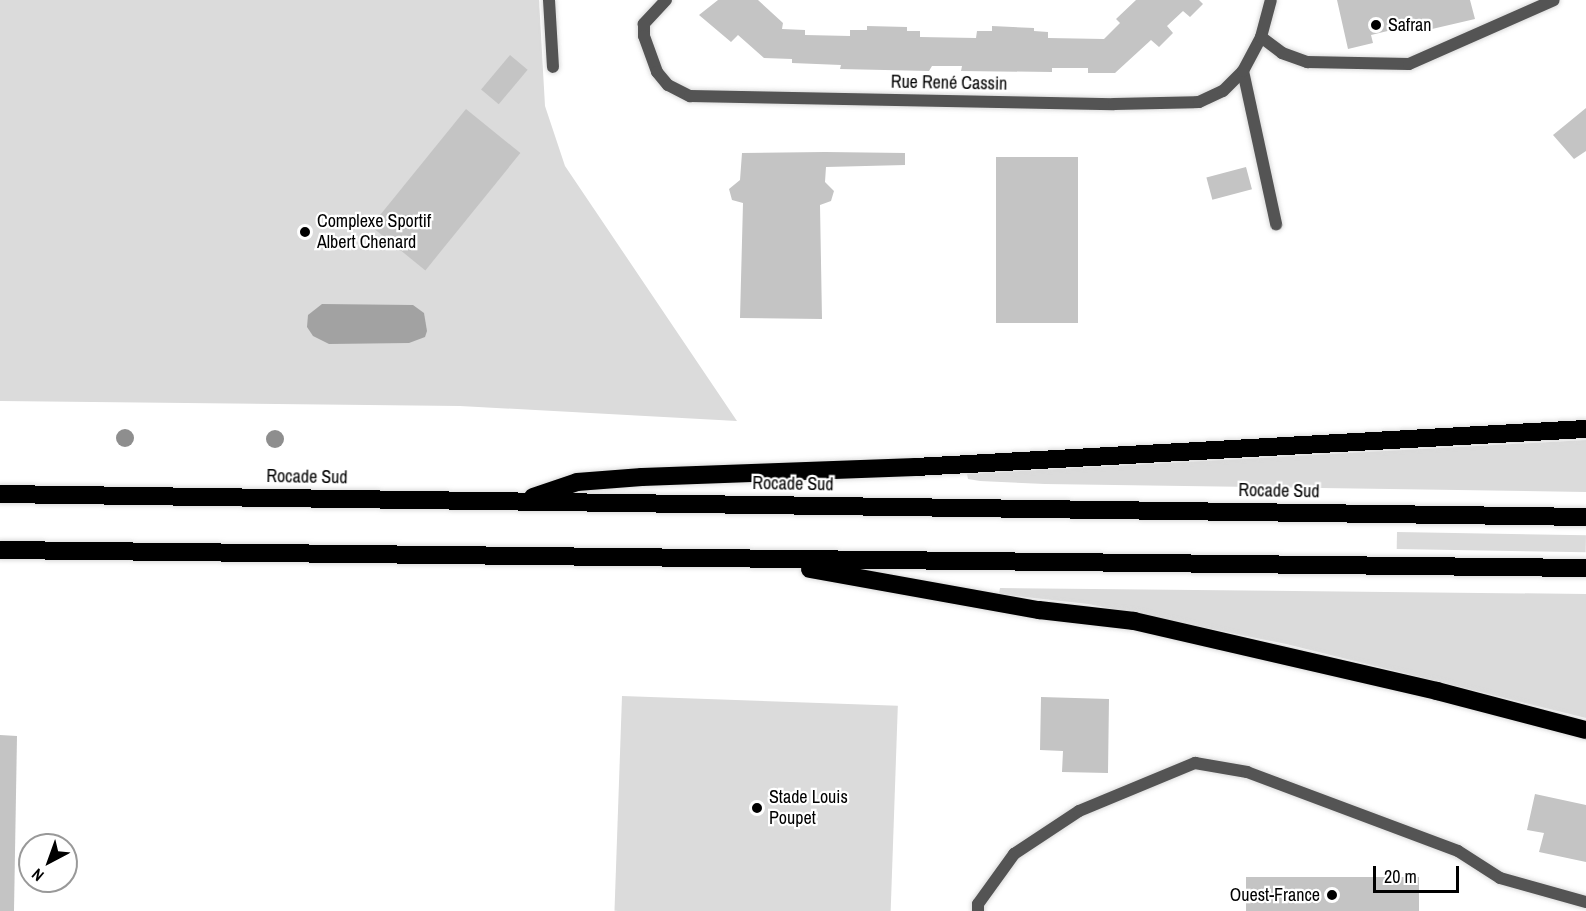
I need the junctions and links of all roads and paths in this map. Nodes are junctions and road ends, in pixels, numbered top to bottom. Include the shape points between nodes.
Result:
1 (549, 0) edge
2 (666, 0) edge
3 (1271, 0) edge
4 (1554, 0) edge
5 (1261, 37) junction
6 (553, 68) dead end
7 (1243, 71) junction
8 (1276, 224) dead end
9 (1586, 429) edge
10 (0, 494) edge
11 (521, 501) junction
12 (1586, 517) edge
13 (0, 550) edge
14 (758, 560) junction
15 (1586, 568) edge
16 (1586, 730) edge
17 (1586, 902) edge
18 (978, 911) edge

1 - 6 street
2 - 7 street, Rue René Cassin via 644,24 644,36 657,72 668,85 690,96 1088,104 1198,102 1223,92
3 - 5 street, Rue René Cassin
4 - 5 street via 1409,64 1307,62 1282,53
5 - 7 street, Rue René Cassin
7 - 8 street
9 - 11 highway via 893,468 642,477 577,482
10 - 11 highway, Rocade Sud
11 - 12 highway, Rocade Sud
13 - 14 highway
14 - 15 highway
14 - 16 highway via 1039,610 1134,621
17 - 18 street via 1500,878 1458,851 1247,772 1195,763 1078,811 1014,854 978,904

